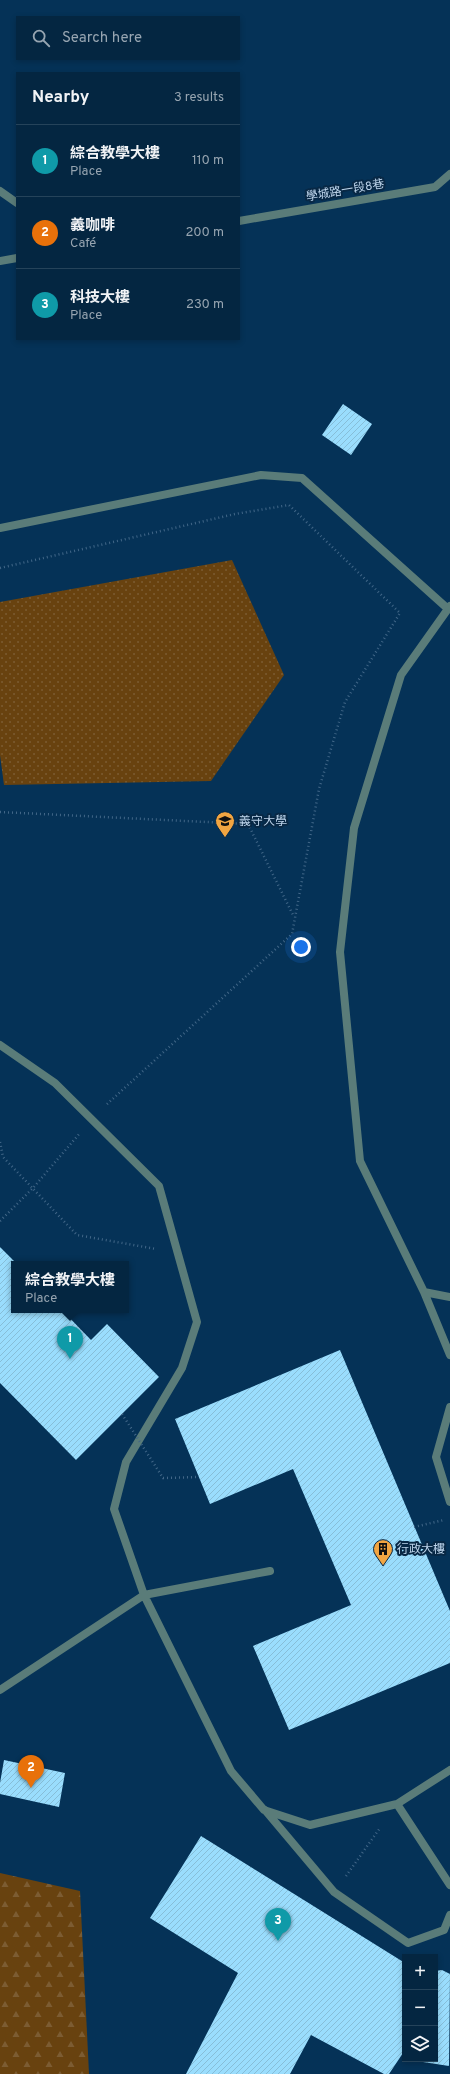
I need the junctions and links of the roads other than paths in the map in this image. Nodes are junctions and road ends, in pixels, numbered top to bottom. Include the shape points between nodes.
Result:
1 (450, 174) edge
2 (0, 192) edge
3 (16, 202) edge
4 (240, 221) edge
5 (16, 258) edge
6 (0, 261) edge
7 (0, 528) edge
8 (449, 607) edge
9 (0, 1045) edge
10 (424, 1292) junction
11 (450, 1297) edge
12 (450, 1355) edge
13 (450, 1408) edge
14 (450, 1502) edge
15 (270, 1571) dead end
16 (144, 1595) junction
17 (0, 1690) edge
18 (450, 1770) edge
19 (397, 1804) junction
20 (264, 1810) junction
21 (450, 1885) edge
22 (450, 1915) edge

1 - 4 street, 學城路一段8巷 via 435,187
2 - 3 street
5 - 6 street
7 - 8 street via 261,475 302,478
8 - 10 street via 401,675 354,828 340,952 360,1161
9 - 16 street via 55,1083 159,1186 197,1322 182,1368 126,1462 114,1509
10 - 11 street
10 - 12 street
13 - 14 street via 436,1457
15 - 16 street
16 - 17 street
16 - 20 street via 231,1771
18 - 19 street
19 - 20 street via 310,1825
19 - 21 street
20 - 22 street via 334,1892 408,1943 444,1930

